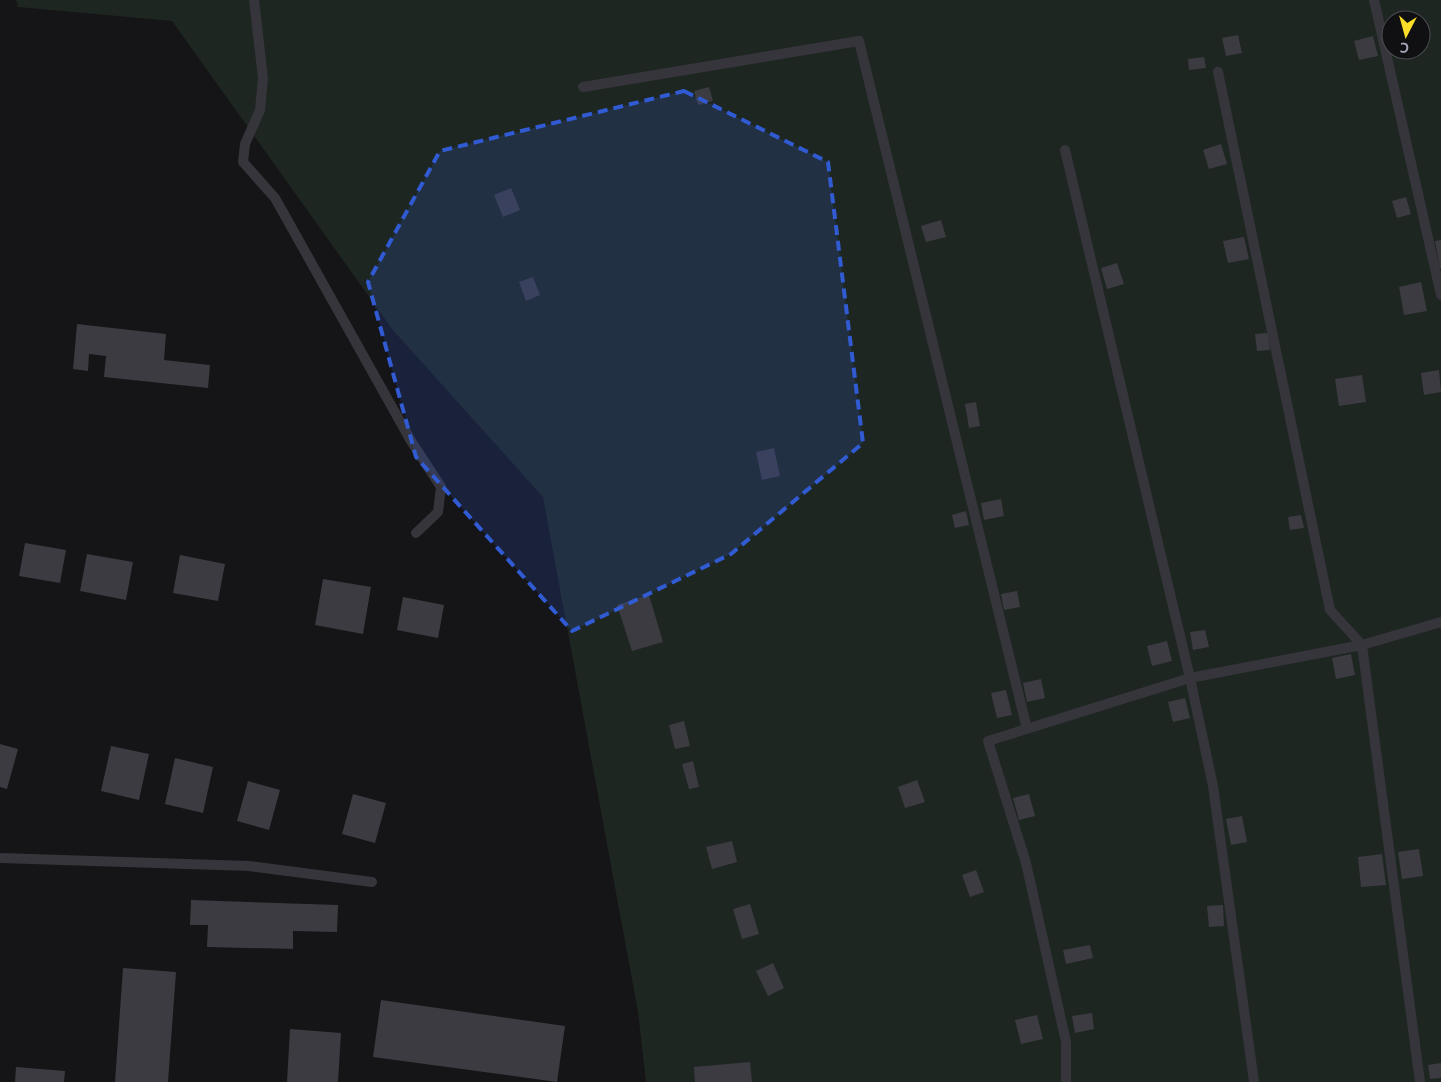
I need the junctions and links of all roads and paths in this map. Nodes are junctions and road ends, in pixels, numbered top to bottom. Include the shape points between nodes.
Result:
1 (254, 0) edge
2 (1374, 0) edge
3 (1218, 72) dead end
4 (583, 87) dead end
5 (1065, 150) dead end
6 (1441, 295) edge
7 (416, 533) dead end
8 (1441, 622) edge
9 (1362, 645) junction
10 (1190, 678) junction
11 (1027, 729) junction
12 (0, 858) edge
13 (372, 882) dead end
14 (1066, 1082) edge
15 (1254, 1082) edge
16 (1420, 1082) edge

1 - 7 lane via 263,78 260,110 245,144 243,162 275,198 411,441 441,486 438,512
2 - 6 lane
3 - 9 lane via 1330,610
4 - 11 lane via 859,41
5 - 10 lane
8 - 9 lane
9 - 10 lane
9 - 16 lane
10 - 11 lane
10 - 15 lane via 1213,786
11 - 14 lane via 988,741 1026,863 1066,1042
12 - 13 lane via 248,866

